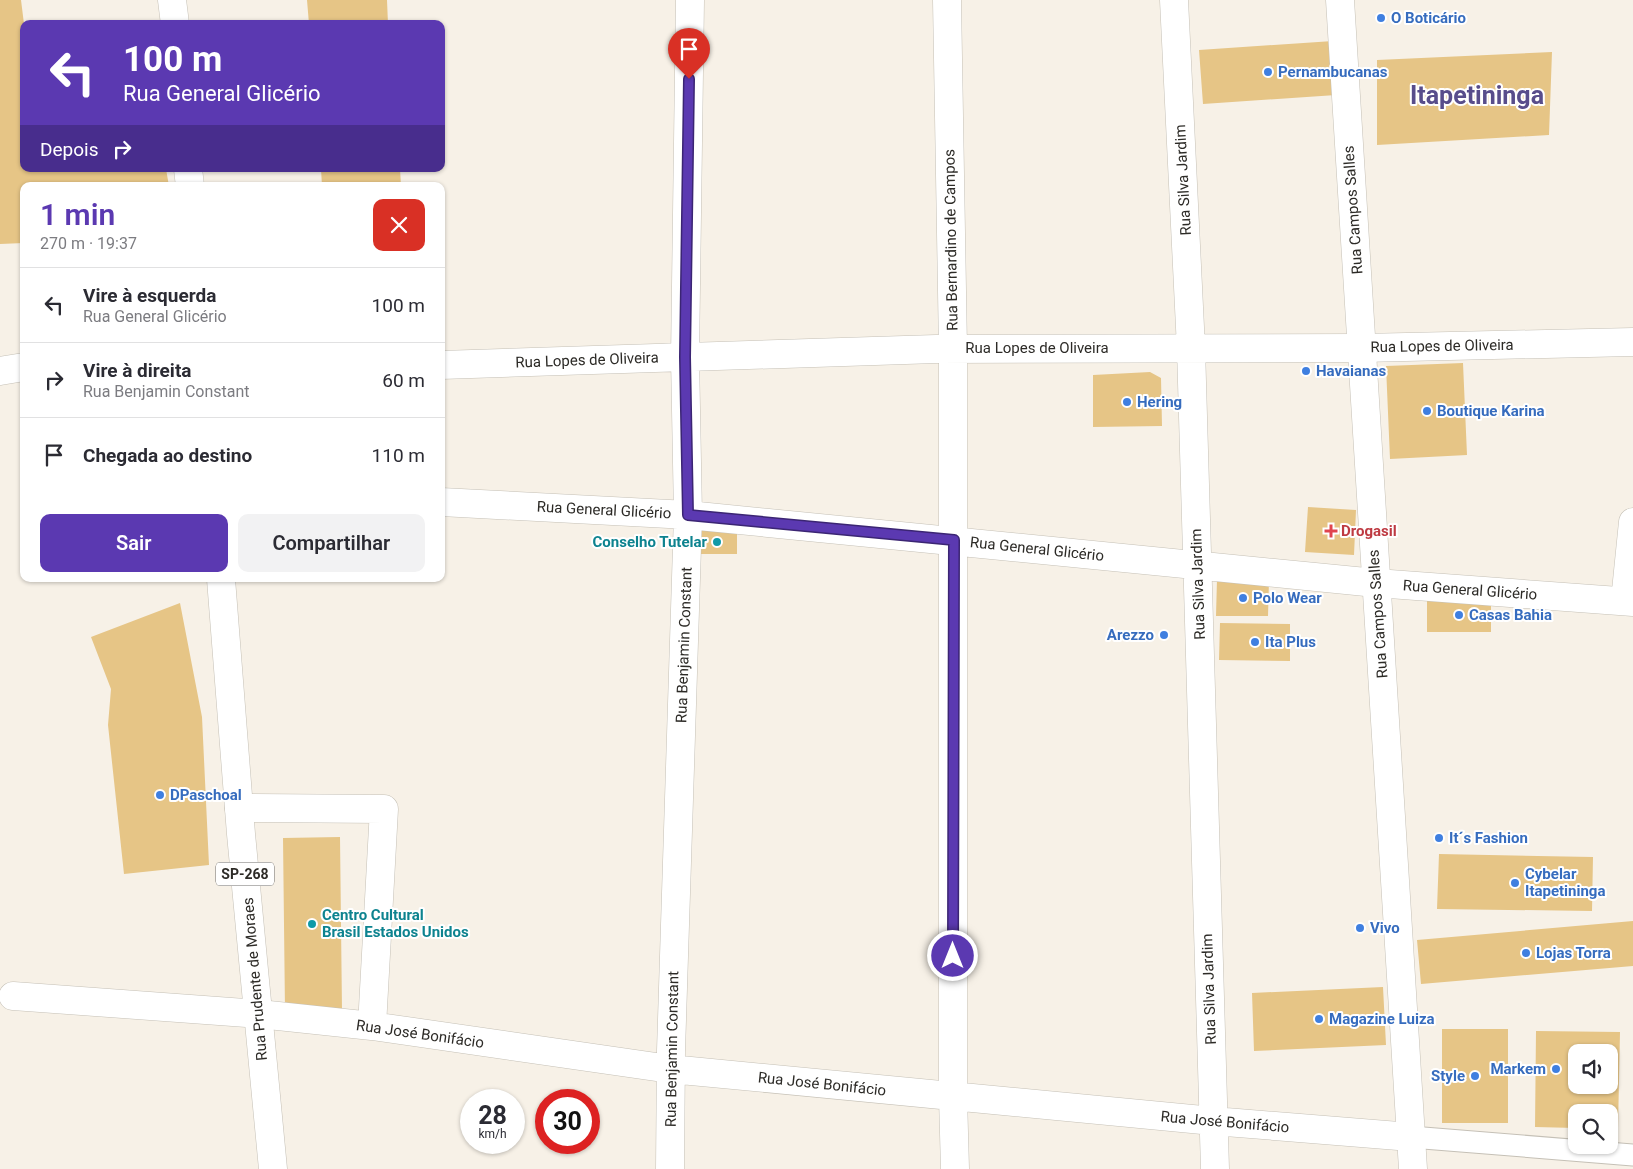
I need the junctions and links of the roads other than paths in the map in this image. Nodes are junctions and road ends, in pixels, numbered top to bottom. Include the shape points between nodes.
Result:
1 (172, 0) edge
2 (690, 0) edge
3 (948, 0) edge
4 (1174, 0) edge
5 (1340, 0) edge
6 (174, 20) edge
7 (1633, 342) edge
8 (1191, 348) junction
9 (1362, 348) junction
10 (953, 349) junction
11 (685, 357) junction
12 (445, 365) edge
13 (20, 368) edge
14 (0, 371) edge
15 (445, 502) edge
16 (688, 515) junction
17 (1633, 522) edge
18 (954, 540) junction
19 (1197, 566) junction
20 (221, 582) edge
21 (1376, 582) junction
22 (1629, 601) edge
23 (239, 808) junction
24 (13, 996) dead end
25 (260, 1014) junction
26 (372, 1026) junction
27 (670, 1069) junction
28 (953, 1097) junction
29 (1213, 1121) junction
30 (1411, 1137) junction
31 (1633, 1155) edge
32 (273, 1169) edge
33 (670, 1169) edge
34 (955, 1169) edge
35 (1215, 1169) edge
36 (1413, 1169) edge

1 - 6 street
2 - 11 street, Rua Benjamin Constant
3 - 10 street, Rua Bernardino de Campos
4 - 8 street, Rua Silva Jardim
5 - 9 street, Rua Campos Salles
7 - 9 street, Rua Lopes de Oliveira
8 - 9 street, Rua Lopes de Oliveira
8 - 10 street, Rua Lopes de Oliveira
8 - 19 street, Rua Silva Jardim
9 - 21 street, Rua Campos Salles
10 - 11 street, Rua Lopes de Oliveira
10 - 18 street, Rua Bernardino de Campos
11 - 12 street, Rua Lopes de Oliveira
11 - 16 street, Rua Benjamin Constant
13 - 14 street
15 - 16 street, Rua General Glicério
16 - 18 street, Rua General Glicério
16 - 27 street, Rua Benjamin Constant
17 - 22 street
18 - 19 street, Rua General Glicério
18 - 28 street, Rua Bernardino de Campos
19 - 21 street, Rua General Glicério
19 - 29 street, Rua Silva Jardim
20 - 23 street, Rua Prudente de Moraes / SP-268
21 - 22 street, Rua General Glicério
21 - 30 street, Rua Campos Salles
23 - 25 street, Rua Prudente de Moraes / SP-268
23 - 26 street via 384,809
24 - 25 street, Rua José Bonifácio
25 - 26 street, Rua José Bonifácio
25 - 32 street, Rua Prudente de Moraes / SP-268
26 - 27 street, Rua José Bonifácio
27 - 28 street, Rua José Bonifácio
27 - 33 street, Rua Benjamin Constant
28 - 29 street, Rua José Bonifácio
28 - 34 street, Rua Bernardino de Campos
29 - 30 street, Rua José Bonifácio
29 - 35 street, Rua Silva Jardim
30 - 31 street, Rua José Bonifácio
30 - 36 street, Rua Campos Salles

